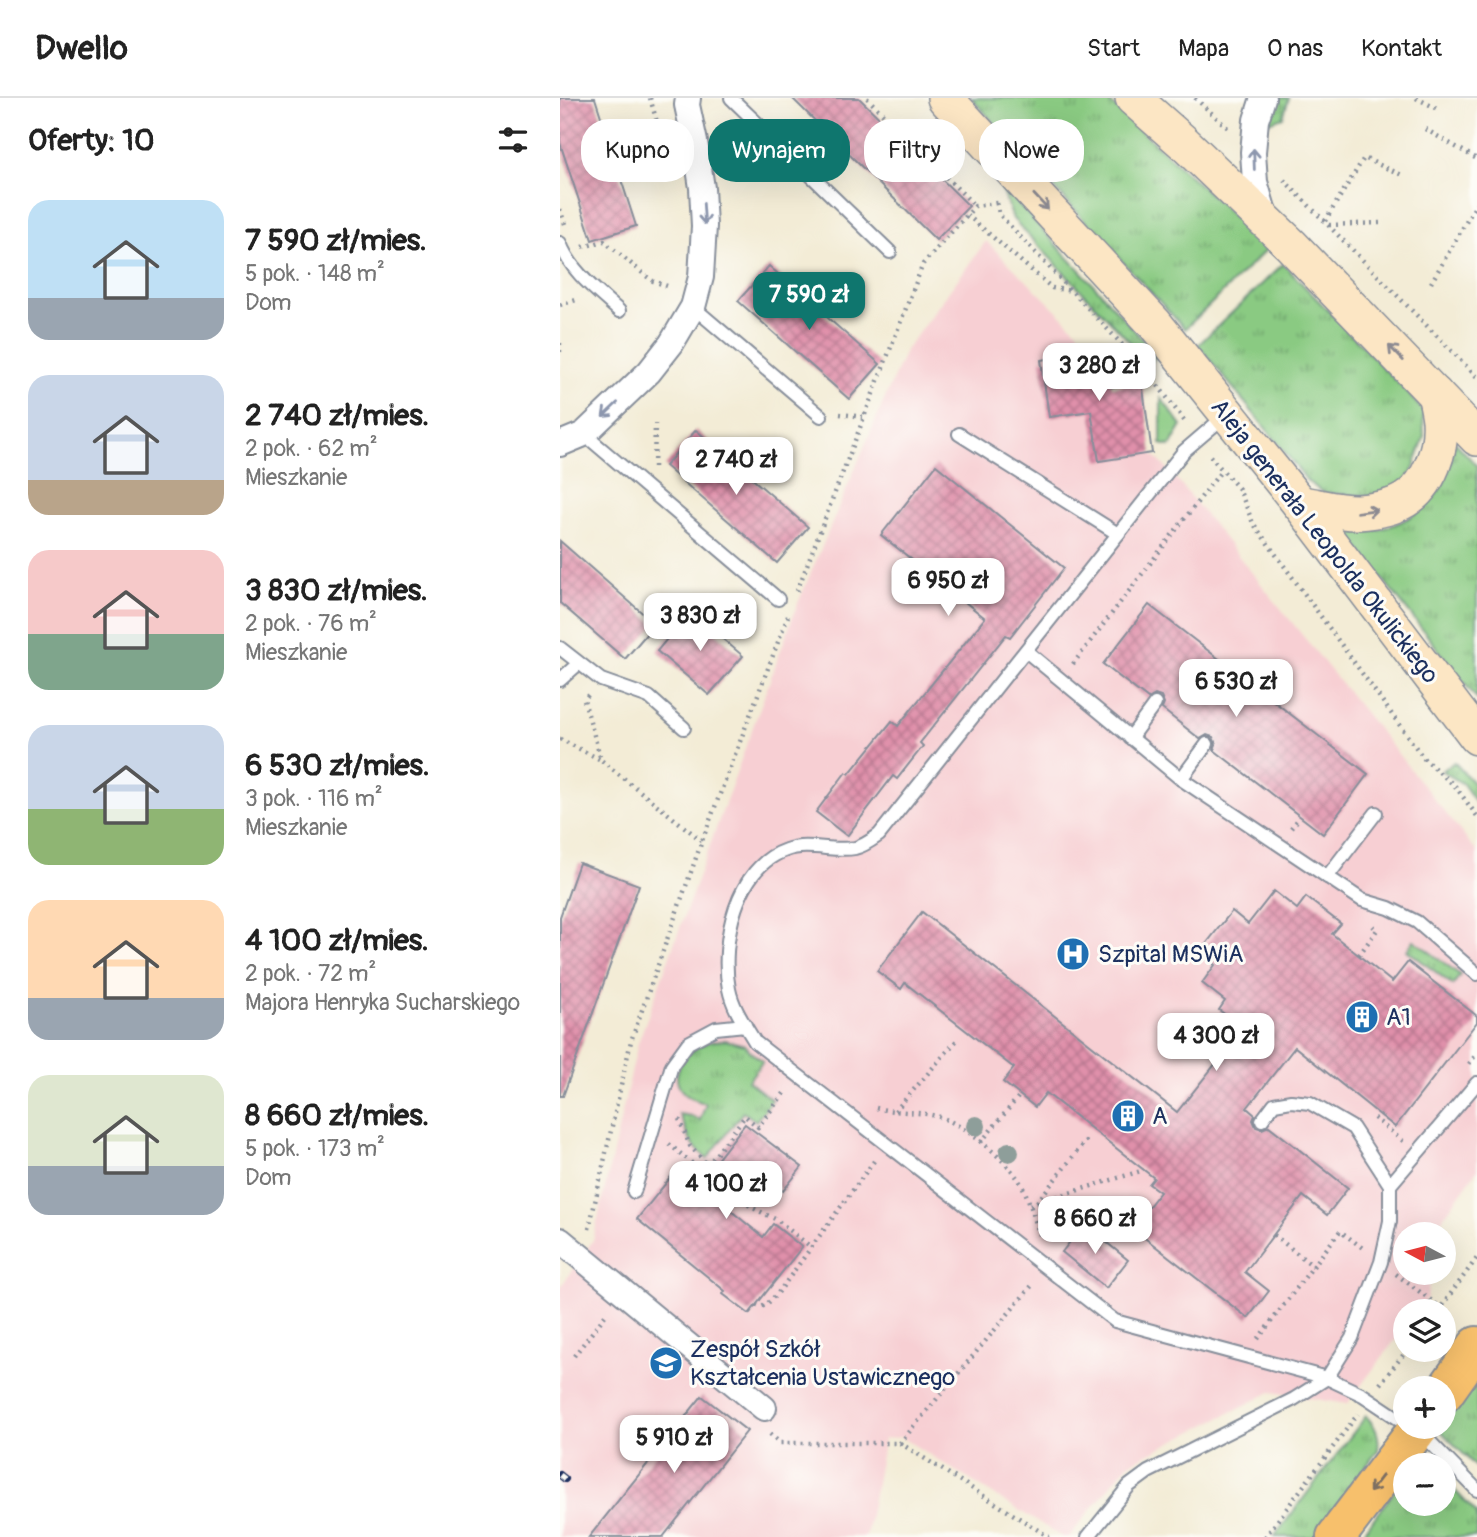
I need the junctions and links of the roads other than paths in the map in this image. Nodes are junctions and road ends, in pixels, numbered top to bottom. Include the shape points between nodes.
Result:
1 (688, 98) edge
2 (731, 98) edge
3 (945, 98) edge
4 (1133, 98) edge
5 (1263, 98) edge
6 (1266, 220) junction
7 (560, 243) edge
8 (890, 252) dead end
9 (693, 307) junction
10 (619, 311) dead end
11 (1435, 394) junction
12 (1227, 413) junction
13 (821, 416) dead end
14 (584, 434) junction
15 (959, 434) dead end
16 (1477, 438) edge
17 (560, 444) edge
18 (1300, 503) junction
19 (1118, 534) junction
20 (778, 599) dead end
21 (560, 648) edge
22 (1026, 651) junction
23 (578, 664) junction
24 (560, 680) edge
25 (1155, 704) dead end
26 (684, 729) dead end
27 (1477, 737) edge
28 (1130, 738) junction
29 (1207, 744) dead end
30 (1181, 779) junction
31 (1376, 813) dead end
32 (1328, 877) junction
33 (1477, 974) edge
34 (745, 1025) junction
35 (1477, 1083) edge
36 (1262, 1120) dead end
37 (1390, 1185) junction
38 (634, 1192) dead end
39 (560, 1240) edge
40 (1477, 1346) edge
41 (1456, 1376) edge
42 (1326, 1378) junction
43 (764, 1408) road end
44 (1393, 1414) edge
45 (1405, 1439) edge
46 (1426, 1439) edge
47 (1477, 1490) edge
48 (1088, 1537) edge
49 (1336, 1537) edge

1 -> 9 street via 705,226
2 - 8 lane
3 -> 12 main road, Aleja generała Leopolda Okulickiego via 1156,324
4 - 6 main road
6 -> 5 street via 1255,182 1253,152
11 -> 6 main road
7 - 10 lane via 578,274
9 - 13 lane
9 -> 14 street via 649,372
11 - 16 main road
18 -> 11 main road via 1356,512 1405,500 1426,478 1440,439
12 - 18 main road, Aleja generała Leopolda Okulickiego
12 - 19 lane via 1184,451
14 - 17 street
14 - 20 lane
15 - 19 lane
18 - 27 main road, Aleja generała Leopolda Okulickiego
19 - 22 lane
21 - 23 lane
22 - 28 lane
22 - 34 lane via 879,835 855,848 788,849 772,855 755,871 738,898 726,955 729,989
23 - 24 lane
23 - 26 lane via 601,680 649,698
25 - 28 lane
28 - 30 lane
29 - 30 lane
30 - 32 lane
31 - 32 lane
32 - 33 lane via 1362,900 1417,922
34 - 38 lane via 716,1028 688,1043 672,1065
34 - 42 lane via 755,1042 1115,1321
35 - 37 lane
36 - 37 lane via 1274,1104 1310,1103 1353,1128
37 - 42 lane via 1390,1221 1381,1262 1352,1338
39 - 43 street
40 - 41 main road
42 - 44 lane via 1352,1388
42 - 48 lane via 1294,1399 1148,1472 1129,1486
45 -> 49 main road
46 - 47 lane

